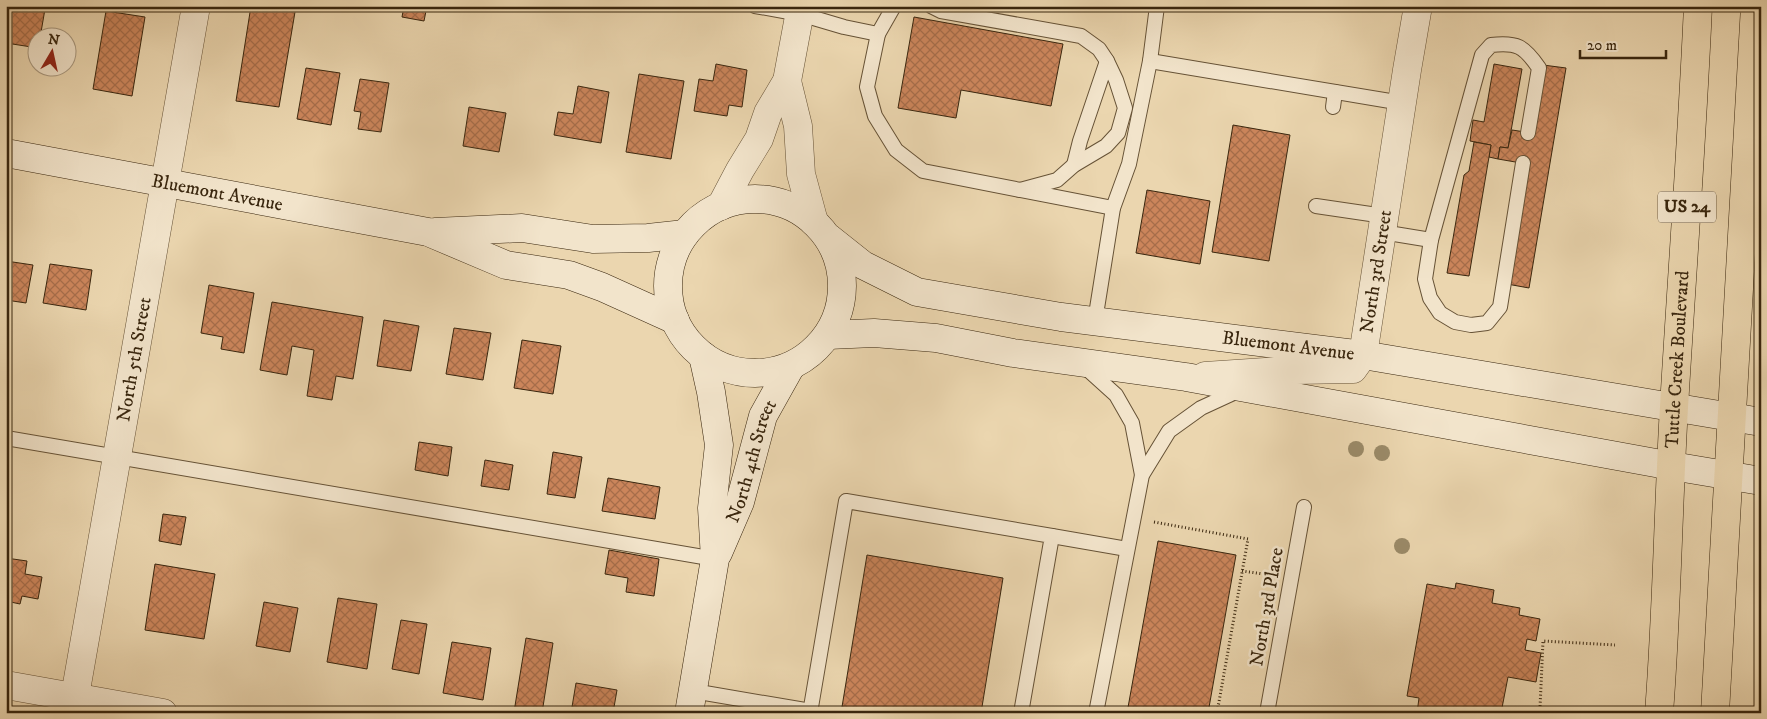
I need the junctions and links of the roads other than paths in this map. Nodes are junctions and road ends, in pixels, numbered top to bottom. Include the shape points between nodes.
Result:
1 (196, 6) edge
2 (755, 6) edge
3 (894, 6) edge
4 (931, 6) edge
5 (1157, 6) edge
6 (1418, 6) edge
7 (1698, 6) edge
8 (1755, 6) edge
9 (801, 10) edge
10 (878, 34) junction
11 (1107, 61) junction
12 (1150, 61) junction
13 (787, 81) junction
14 (1335, 92) junction
15 (1402, 103) junction
16 (1333, 107) dead end
17 (1528, 133) dead end
18 (6, 153) edge
19 (1523, 163) dead end
20 (1074, 165) junction
21 (165, 182) junction
22 (1020, 190) junction
23 (721, 206) junction
24 (1316, 206) dead end
25 (1113, 208) junction
26 (1383, 224) junction
27 (821, 230) junction
28 (428, 232) junction
29 (685, 234) junction
30 (1431, 240) junction
31 (675, 320) junction
32 (1095, 321) junction
33 (828, 335) junction
34 (1363, 355) junction
35 (703, 356) junction
36 (1077, 361) junction
37 (791, 366) junction
38 (1186, 377) junction
39 (1246, 387) junction
40 (1674, 407) junction
41 (1732, 418) junction
42 (1761, 422) edge
43 (6, 438) edge
44 (117, 458) junction
45 (1672, 466) junction
46 (1142, 475) junction
47 (1729, 476) junction
48 (1761, 481) edge
49 (1304, 507) dead end
50 (1052, 536) junction
51 (1128, 549) junction
52 (715, 559) junction
53 (6, 686) edge
54 (691, 702) edge
55 (73, 705) edge
56 (810, 712) edge
57 (163, 713) edge
58 (1021, 713) edge
59 (1096, 713) edge
60 (1267, 713) edge
61 (1659, 713) edge
62 (1716, 713) edge

1 - 21 main road, North 5th Street
2 - 9 lane
3 - 10 lane
4 - 11 lane via 941,11 1081,36 1099,49
5 - 12 lane
6 - 15 main road, North 3rd Street
7 - 40 highway, Tuttle Creek Boulevard / US 24
8 - 41 highway, US 24
9 - 10 lane via 844,27
9 - 13 main road
10 - 22 lane via 867,87 875,116 896,150 923,171
11 - 20 lane
11 - 20 lane via 1125,108 1118,133 1106,146
12 - 14 lane
12 - 25 lane via 1129,164
13 - 23 main road
13 - 27 main road via 798,126 801,174
14 - 15 lane
14 - 16 lane
15 - 26 main road, North 3rd Street
17 - 30 lane via 1539,68 1529,53 1510,43 1491,45 1482,55
18 - 21 main road, Bluemont Avenue
19 - 30 lane via 1500,307 1487,323 1455,322 1440,313 1430,298 1425,279
20 - 22 lane via 1057,180
21 - 28 main road, Bluemont Avenue
21 - 44 main road, North 5th Street
22 - 25 lane
23 - 27 main road via 749,199 777,201 796,209
23 - 29 main road via 700,218
24 - 26 lane
25 - 32 lane
26 - 30 lane
26 - 34 main road, North 3rd Street
27 - 32 main road, Bluemont Avenue via 863,265 917,292
27 - 33 main road via 839,259 842,277 842,298
28 - 29 main road, Bluemont Avenue via 522,228 594,239
28 - 31 main road, Bluemont Avenue via 506,265 569,275
29 - 31 main road via 674,253 669,272 668,292
31 - 35 main road via 688,342
32 - 34 main road, Bluemont Avenue
33 - 36 main road via 874,333 936,338
33 - 37 main road via 815,350
34 - 38 main road, North 3rd Street via 1353,369
34 - 40 main road, Bluemont Avenue
35 - 37 main road via 730,369 751,373
35 - 52 main road, North 4th Street via 719,445 712,508
36 - 38 main road
36 - 46 lane via 1116,395 1132,423
37 - 52 main road, North 4th Street via 763,416 740,502
38 - 39 main road
39 - 45 main road
39 - 46 lane via 1201,408 1169,431
40 - 41 main road, Bluemont Avenue
40 - 45 highway, Tuttle Creek Boulevard / US 24
41 - 42 main road, Bluemont Avenue
41 - 47 highway, US 24
43 - 44 lane
44 - 52 lane
44 - 55 main road, North 5th Street
45 - 47 main road
45 - 61 highway, Tuttle Creek Boulevard / US 24
46 - 51 lane
47 - 48 main road
47 - 62 highway, US 24
49 - 60 lane, North 3rd Place
50 - 51 lane
50 - 56 lane via 846,501
50 - 58 lane
51 - 59 lane
52 - 54 main road, North 4th Street
53 - 55 main road
54 - 56 lane
55 - 57 main road

